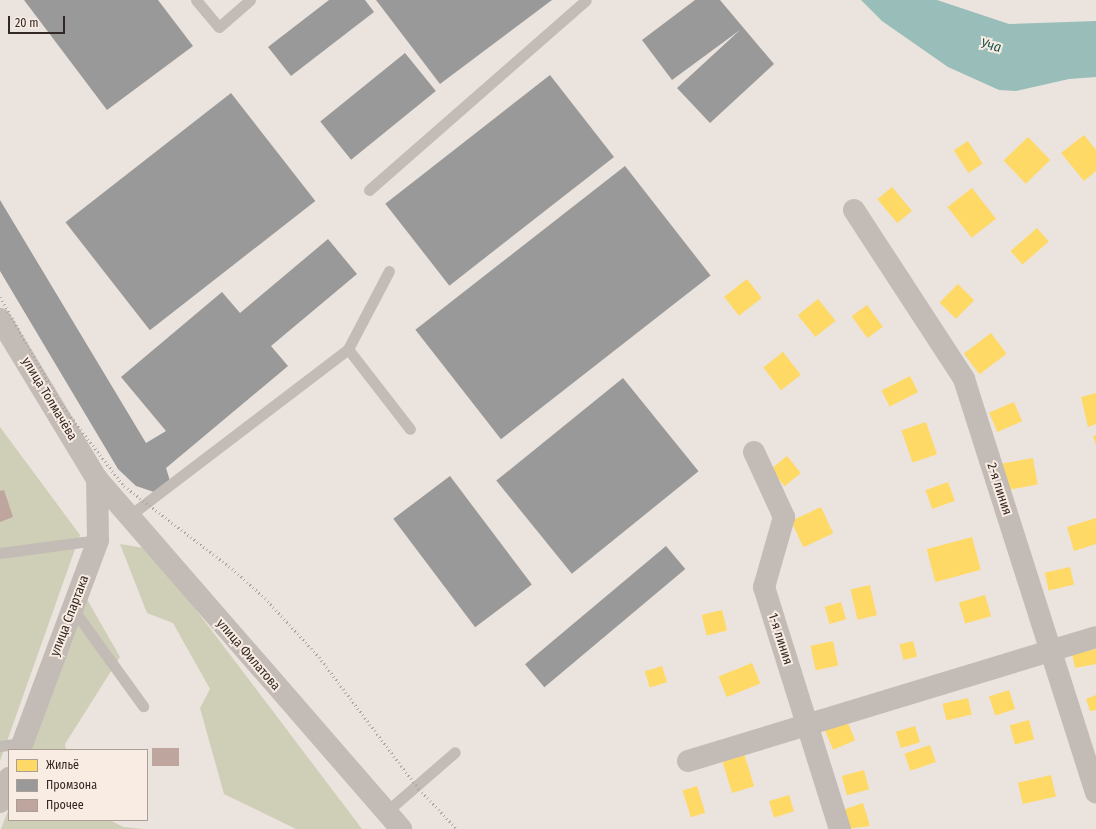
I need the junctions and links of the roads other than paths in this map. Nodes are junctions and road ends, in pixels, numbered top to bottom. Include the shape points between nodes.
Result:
1 (196, 0) edge
2 (250, 0) edge
3 (586, 0) edge
4 (369, 190) dead end
5 (854, 210) dead end
6 (389, 271) dead end
7 (0, 319) edge
8 (348, 349) junction
9 (410, 429) dead end
10 (754, 452) dead end
11 (97, 479) junction
12 (129, 516) junction
13 (98, 540) junction
14 (0, 553) edge
15 (73, 609) junction
16 (1096, 637) edge
17 (1051, 651) junction
18 (143, 706) dead end
19 (808, 725) junction
20 (0, 746) edge
21 (21, 747) edge
22 (455, 752) dead end
23 (688, 761) dead end
24 (8, 781) edge
25 (1096, 792) edge
26 (0, 802) edge
27 (386, 812) junction
28 (401, 829) edge
29 (840, 829) edge

1 - 2 lane via 219,27
3 - 4 lane
5 - 17 street, 2-я линия via 964,379
6 - 8 lane
7 - 11 street, улица Толмачёва
8 - 9 lane
8 - 12 lane
10 - 19 street, 1-я линия via 784,517 764,587
11 - 12 street, улица Филатова
11 - 13 street, улица Спартака
12 - 27 street, улица Филатова
13 - 14 lane
13 - 15 street, улица Спартака
15 - 18 lane
15 - 21 street, улица Спартака
16 - 17 street
17 - 19 street
17 - 25 street, 2-я линия
19 - 23 street
19 - 29 street, 1-я линия
20 - 21 lane
22 - 27 lane
24 - 26 street
27 - 28 street, улица Филатова

